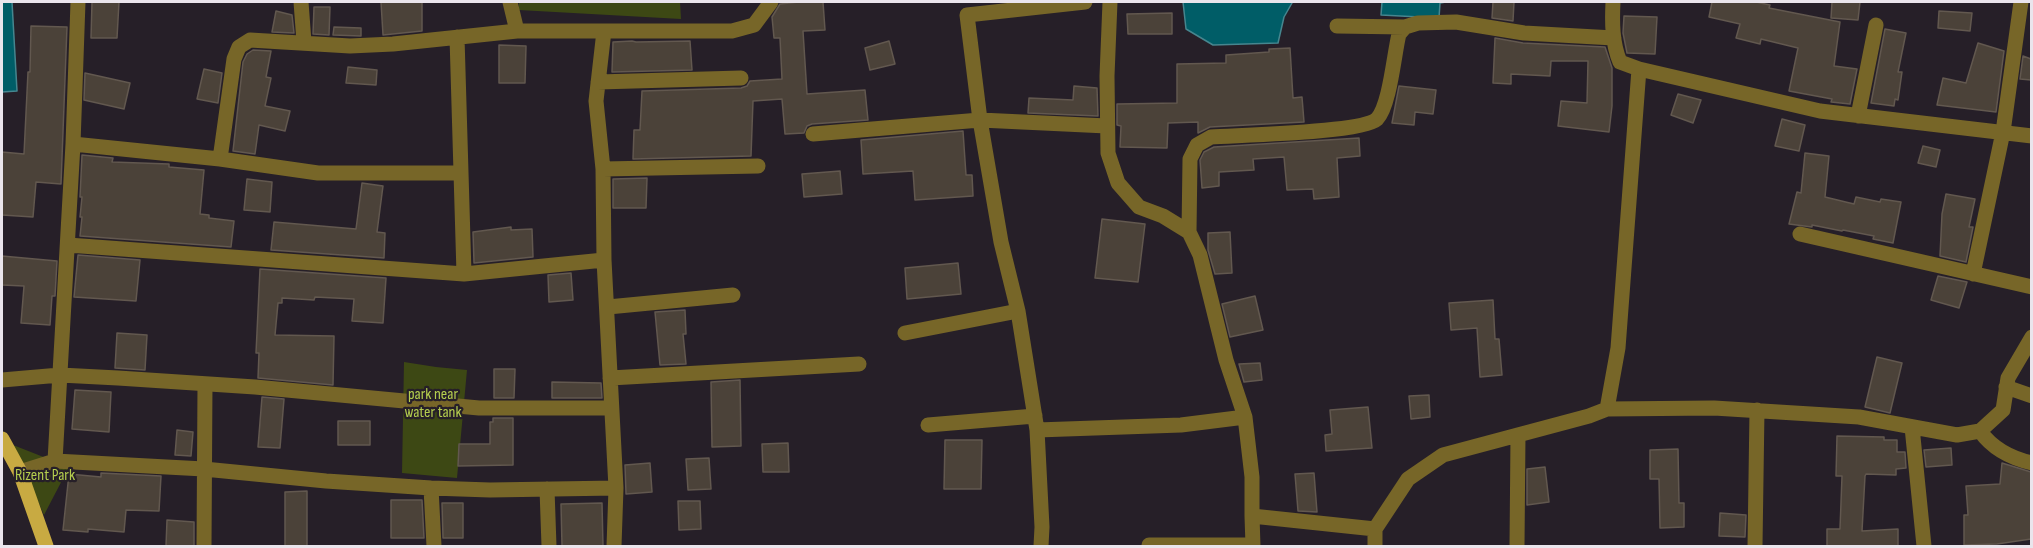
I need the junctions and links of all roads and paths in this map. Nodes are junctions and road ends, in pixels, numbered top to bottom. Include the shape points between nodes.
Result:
1 (78, 2) edge
2 (301, 2) edge
3 (510, 2) edge
4 (771, 2) edge
5 (1085, 2) edge
6 (1110, 2) edge
7 (1613, 2) edge
8 (2021, 2) edge
9 (966, 8) edge
10 (1876, 25) dead end
11 (1337, 26) dead end
12 (1405, 27) junction
13 (517, 31) junction
14 (604, 31) junction
15 (457, 37) junction
16 (1614, 38) junction
17 (304, 42) junction
18 (1640, 69) junction
19 (741, 78) dead end
20 (598, 82) junction
21 (1858, 116) junction
22 (980, 120) junction
23 (1107, 126) junction
24 (2003, 132) junction
25 (813, 134) dead end
26 (2031, 136) edge
27 (74, 144) junction
28 (220, 159) junction
29 (758, 166) dead end
30 (603, 169) junction
31 (461, 173) junction
32 (1189, 232) junction
33 (1800, 234) dead end
34 (68, 244) junction
35 (604, 260) junction
36 (464, 274) junction
37 (1973, 274) junction
38 (2031, 287) edge
39 (733, 296) dead end
40 (608, 307) junction
41 (1018, 310) junction
42 (905, 333) dead end
43 (2031, 337) edge
44 (859, 364) dead end
45 (60, 375) junction
46 (610, 378) junction
47 (2, 380) edge
48 (205, 384) junction
49 (2006, 387) junction
50 (2031, 396) edge
51 (611, 408) junction
52 (1607, 409) junction
53 (1757, 411) junction
54 (1245, 417) junction
55 (1036, 423) junction
56 (928, 425) dead end
57 (1912, 427) junction
58 (1980, 431) junction
59 (1518, 435) junction
60 (2, 439) edge
61 (55, 461) junction
62 (2031, 462) edge
63 (204, 469) junction
64 (20, 472) junction
65 (431, 488) junction
66 (616, 488) junction
67 (548, 489) junction
68 (1252, 516) junction
69 (1376, 529) junction
70 (1149, 545) edge
71 (45, 546) edge
72 (204, 546) edge
73 (434, 546) edge
74 (549, 546) edge
75 (614, 546) edge
76 (1041, 546) edge
77 (1253, 546) edge
78 (1375, 546) edge
79 (1517, 546) edge
80 (1755, 546) edge
81 (1924, 546) edge

1 - 27 street
2 - 17 street
3 - 13 street
4 - 14 street via 754,25 732,32
5 - 9 street
6 - 23 street
7 - 16 street
8 - 24 street
9 - 22 street
10 - 21 street
11 - 12 street
12 - 16 street via 1456,22 1524,33
12 - 32 street via 1399,34 1386,102 1377,119 1342,128 1211,136 1197,145 1190,159
13 - 14 street
13 - 15 street
14 - 20 street
15 - 17 street via 350,46
15 - 31 street
16 - 18 street via 1620,63
17 - 28 street via 250,40 239,47
18 - 21 street via 1820,111
18 - 52 street via 1618,348
19 - 20 street
20 - 30 street via 596,101
21 - 24 street
22 - 23 street
22 - 25 street
22 - 41 street via 1001,242
23 - 32 street via 1108,153 1118,183 1139,207 1164,216
24 - 26 street
24 - 37 street
27 - 28 street
27 - 34 street
28 - 31 street via 318,173
29 - 30 street
30 - 35 street
31 - 36 street
32 - 54 street via 1200,255 1226,360
33 - 37 street
34 - 36 street
34 - 45 street
35 - 36 street
35 - 40 street
37 - 38 street
39 - 40 street
40 - 46 street
41 - 42 street
41 - 55 street
43 - 49 street
44 - 46 street
45 - 47 street
45 - 48 street
45 - 61 street
46 - 51 street
48 - 51 street via 479,408
48 - 63 street
49 - 50 street
49 - 58 street via 2003,410
51 - 66 street
52 - 53 street
52 - 59 street
53 - 57 street via 1859,417
53 - 80 street
54 - 55 street via 1180,425
54 - 68 street
55 - 56 street
55 - 76 street
57 - 58 street via 1957,435
57 - 81 street
58 - 62 street via 1989,444
59 - 69 street via 1443,455 1408,479
59 - 79 street
60 - 64 main road
61 - 63 street
61 - 64 street
63 - 65 street
63 - 72 street
64 - 71 main road
65 - 67 street
65 - 73 street
66 - 67 street
66 - 75 street
67 - 74 street
68 - 69 street
68 - 77 street
69 - 78 street
70 - 77 street

